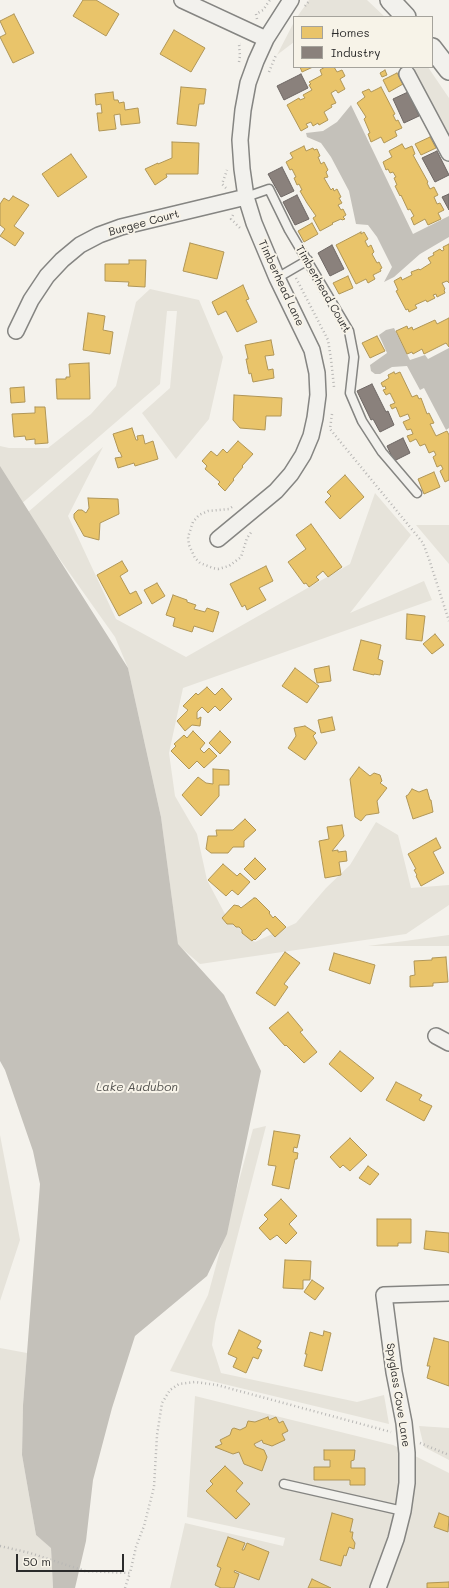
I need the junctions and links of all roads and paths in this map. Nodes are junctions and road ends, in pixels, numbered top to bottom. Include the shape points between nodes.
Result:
1 (182, 0) edge
2 (291, 0) edge
3 (390, 0) edge
4 (405, 16) edge
5 (266, 39) junction
6 (433, 49) edge
7 (277, 53) dead end
8 (449, 70) edge
9 (407, 74) dead end
10 (267, 76) dead end
11 (449, 153) edge
12 (246, 197) junction
13 (229, 201) junction
14 (241, 230) dead end
15 (308, 260) junction
16 (291, 269) junction
17 (277, 278) junction
18 (16, 331) dead end
19 (334, 390) dead end
20 (332, 410) dead end
21 (330, 429) junction
22 (327, 435) dead end
23 (417, 493) dead end
24 (236, 505) dead end
25 (252, 530) dead end
26 (218, 539) dead end
27 (449, 621) edge
28 (449, 1294) edge
29 (405, 1437) junction
30 (449, 1456) edge
31 (284, 1484) dead end
32 (403, 1511) junction
33 (0, 1546) edge
34 (130, 1574) junction
35 (125, 1588) edge
36 (378, 1588) edge

1 - 5 street
2 - 5 street, Timberhead Lane
3 - 4 street
5 - 12 street, Timberhead Lane via 248,83 243,110 240,140
6 - 8 street
7 - 10 path
9 - 11 street
12 - 13 street, Burgee Court
12 - 15 lane, Timberhead Court via 270,189 289,230
12 - 17 street, Timberhead Lane
13 - 14 path via 233,215 231,219
13 - 18 street, Burgee Court via 121,227 80,245 47,276 31,300
15 - 16 lane
15 - 23 lane, Timberhead Court via 349,331 354,357 350,393 362,421 382,452
16 - 17 lane
16 - 19 path via 328,340
17 - 26 street, Timberhead Lane via 312,350 317,373 316,418 311,436 291,474 276,491
20 - 21 path
21 - 22 path
21 - 27 path via 423,543
24 - 25 path via 229,509 208,511 199,515 193,522 188,545 195,558 213,568 230,566 241,557
28 - 29 street, Spyglass Cove Lane via 384,1294
29 - 30 path
29 - 32 street, Spyglass Cove Lane via 407,1482
29 - 34 path via 381,1428 217,1385 195,1382 174,1386 162,1403 154,1487
31 - 32 lane
32 - 36 street, Spyglass Cove Lane
33 - 34 path via 85,1571
34 - 35 path

